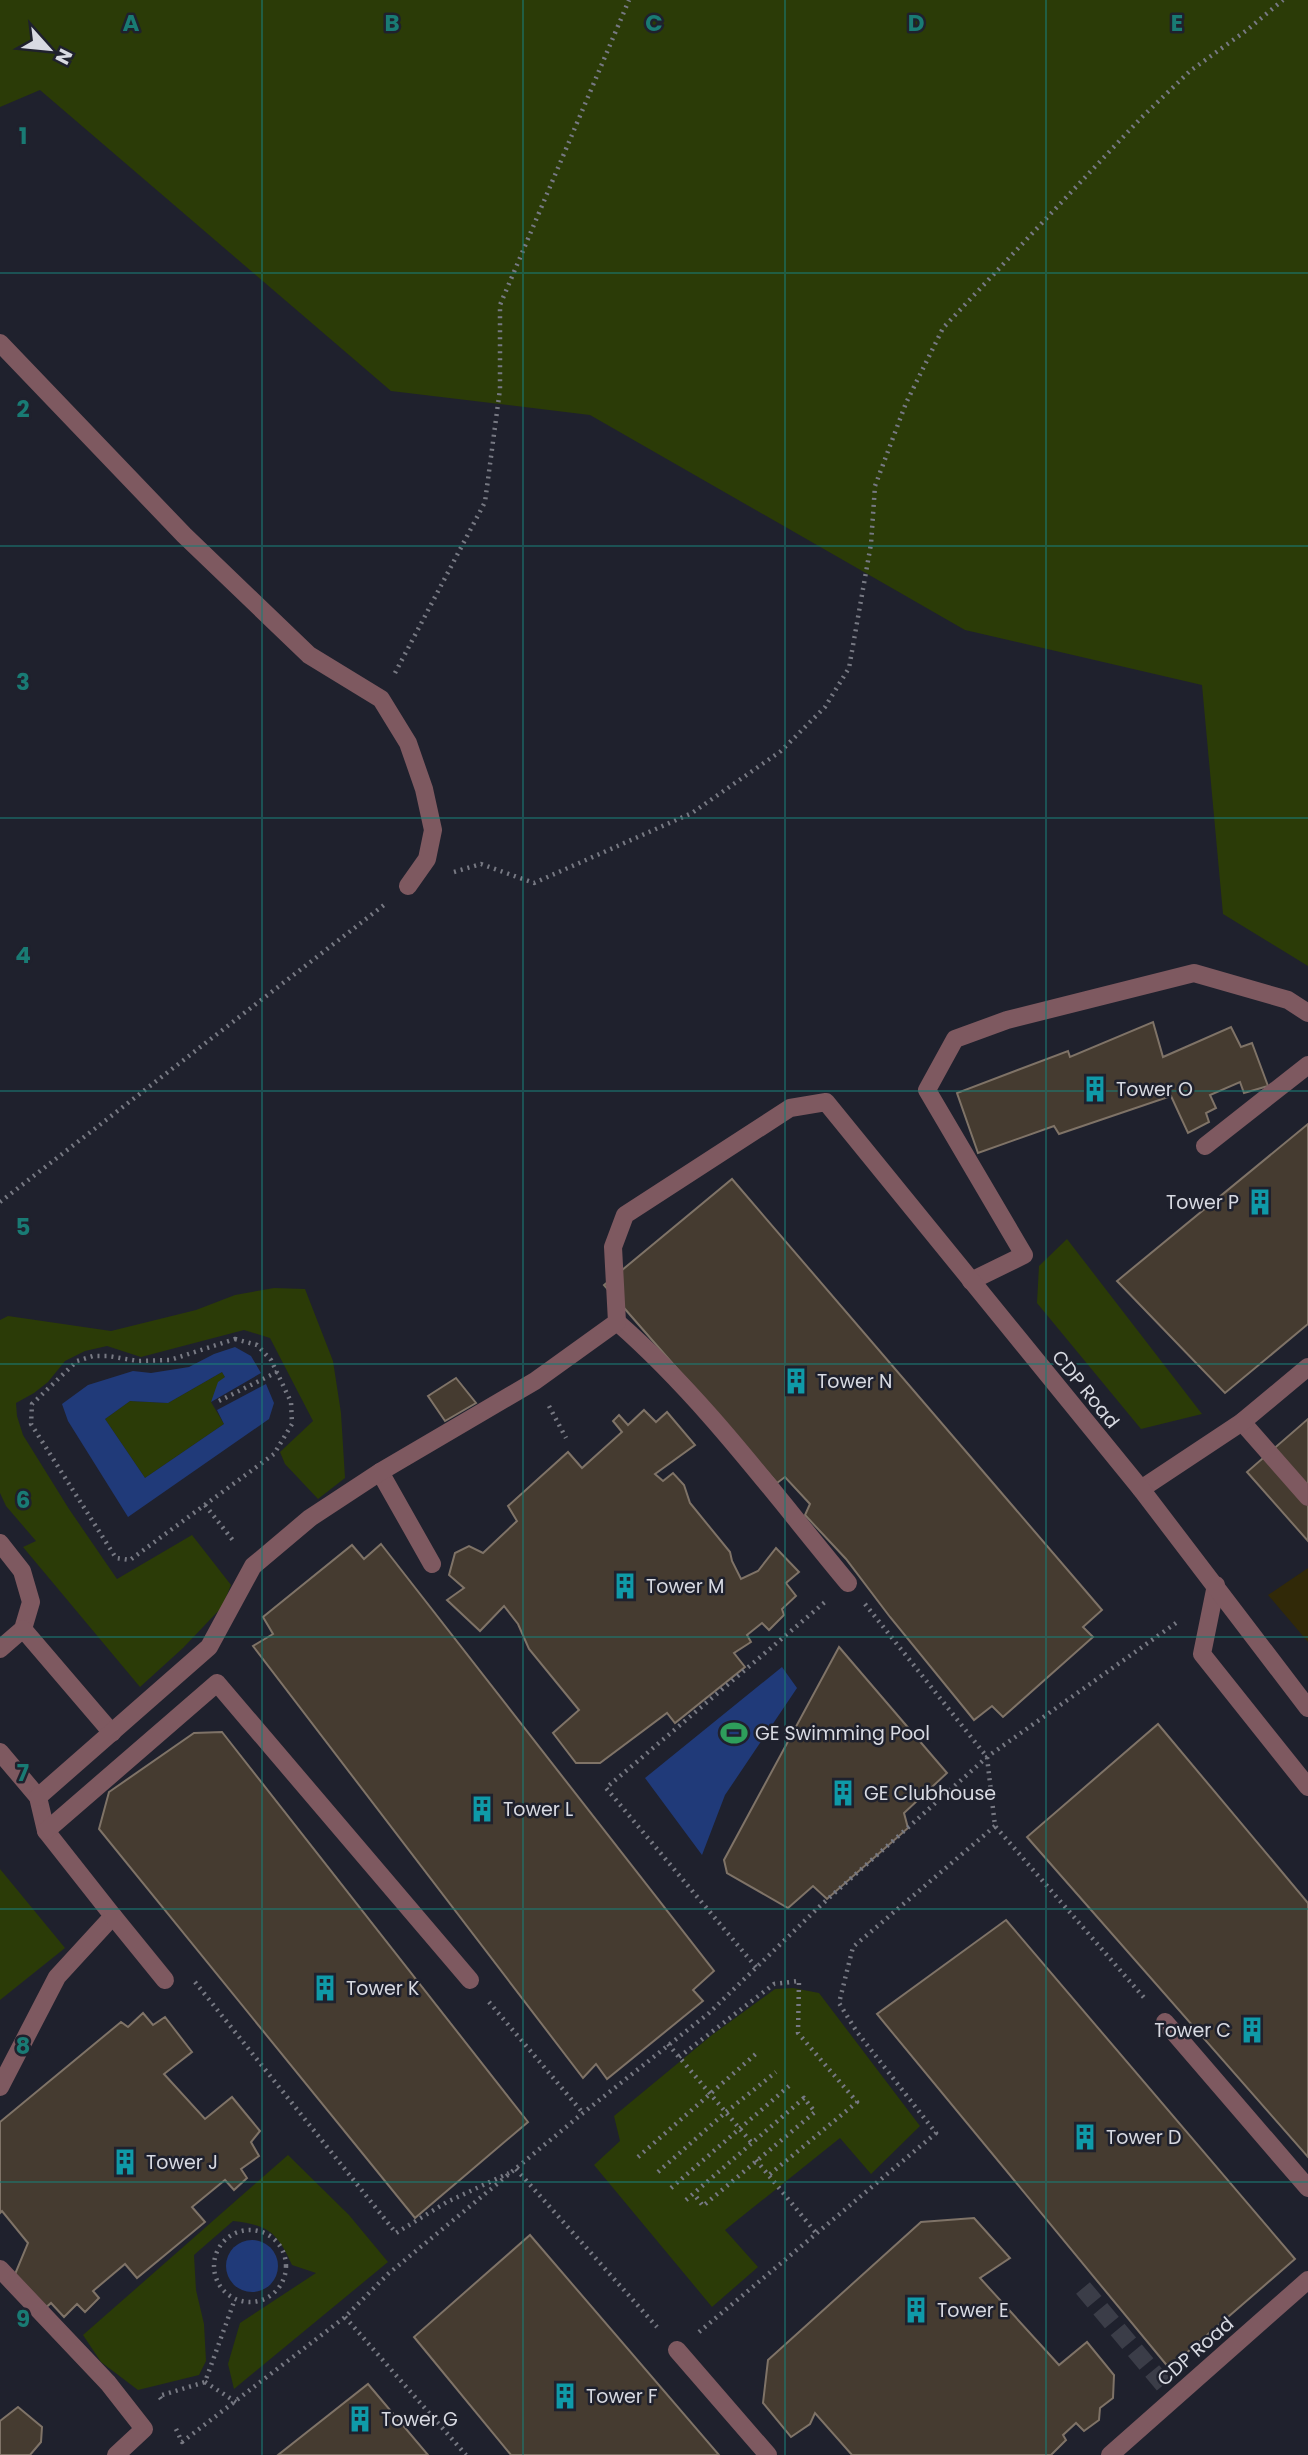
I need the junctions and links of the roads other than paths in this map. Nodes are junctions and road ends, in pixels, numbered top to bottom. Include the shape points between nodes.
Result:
1 (0, 343) edge
2 (408, 886) road end
3 (1308, 1013) edge
4 (1308, 1065) edge
5 (1205, 1146) dead end
6 (971, 1281) junction
7 (617, 1322) junction
8 (1308, 1367) edge
9 (1242, 1422) junction
10 (380, 1472) junction
11 (1141, 1489) junction
12 (1308, 1497) edge
13 (0, 1543) edge
14 (432, 1564) dead end
15 (848, 1583) road end
16 (1216, 1585) junction
17 (23, 1629) junction
18 (0, 1649) edge
19 (1308, 1708) edge
20 (111, 1733) junction
21 (0, 1752) edge
22 (1308, 1787) edge
23 (38, 1797) junction
24 (46, 1831) junction
25 (113, 1916) junction
26 (165, 1980) dead end
27 (470, 1980) road end
28 (1165, 2022) road end
29 (0, 2087) edge
30 (1308, 2188) edge
31 (0, 2269) edge
32 (1308, 2280) edge
33 (677, 2350) road end
34 (116, 2455) edge
35 (768, 2455) edge
36 (1110, 2455) edge

1 - 2 street via 184,535 309,655 381,699 408,743 433,830 427,859
3 - 6 street via 1288,1000 1194,973 1007,1020 955,1040 927,1090 1024,1255
4 - 5 street
6 - 7 street, CDP Road via 826,1102 790,1108 625,1215 613,1247
6 - 11 street, CDP Road
7 - 10 street via 535,1381
7 - 15 street via 653,1353 703,1409
8 - 9 street
9 - 11 street
9 - 12 street
10 - 14 street
10 - 20 street via 310,1518 253,1566 208,1647
11 - 16 street, CDP Road
13 - 17 street via 22,1571 31,1602
16 - 19 street, CDP Road
16 - 22 street via 1202,1654
17 - 18 street
17 - 20 street
20 - 23 street
21 - 23 street
23 - 24 street
24 - 25 street
24 - 27 street via 217,1683
25 - 26 street
25 - 29 street via 57,1977
28 - 30 street
31 - 34 street via 108,2382 144,2429
32 - 36 street, CDP Road
33 - 35 street

